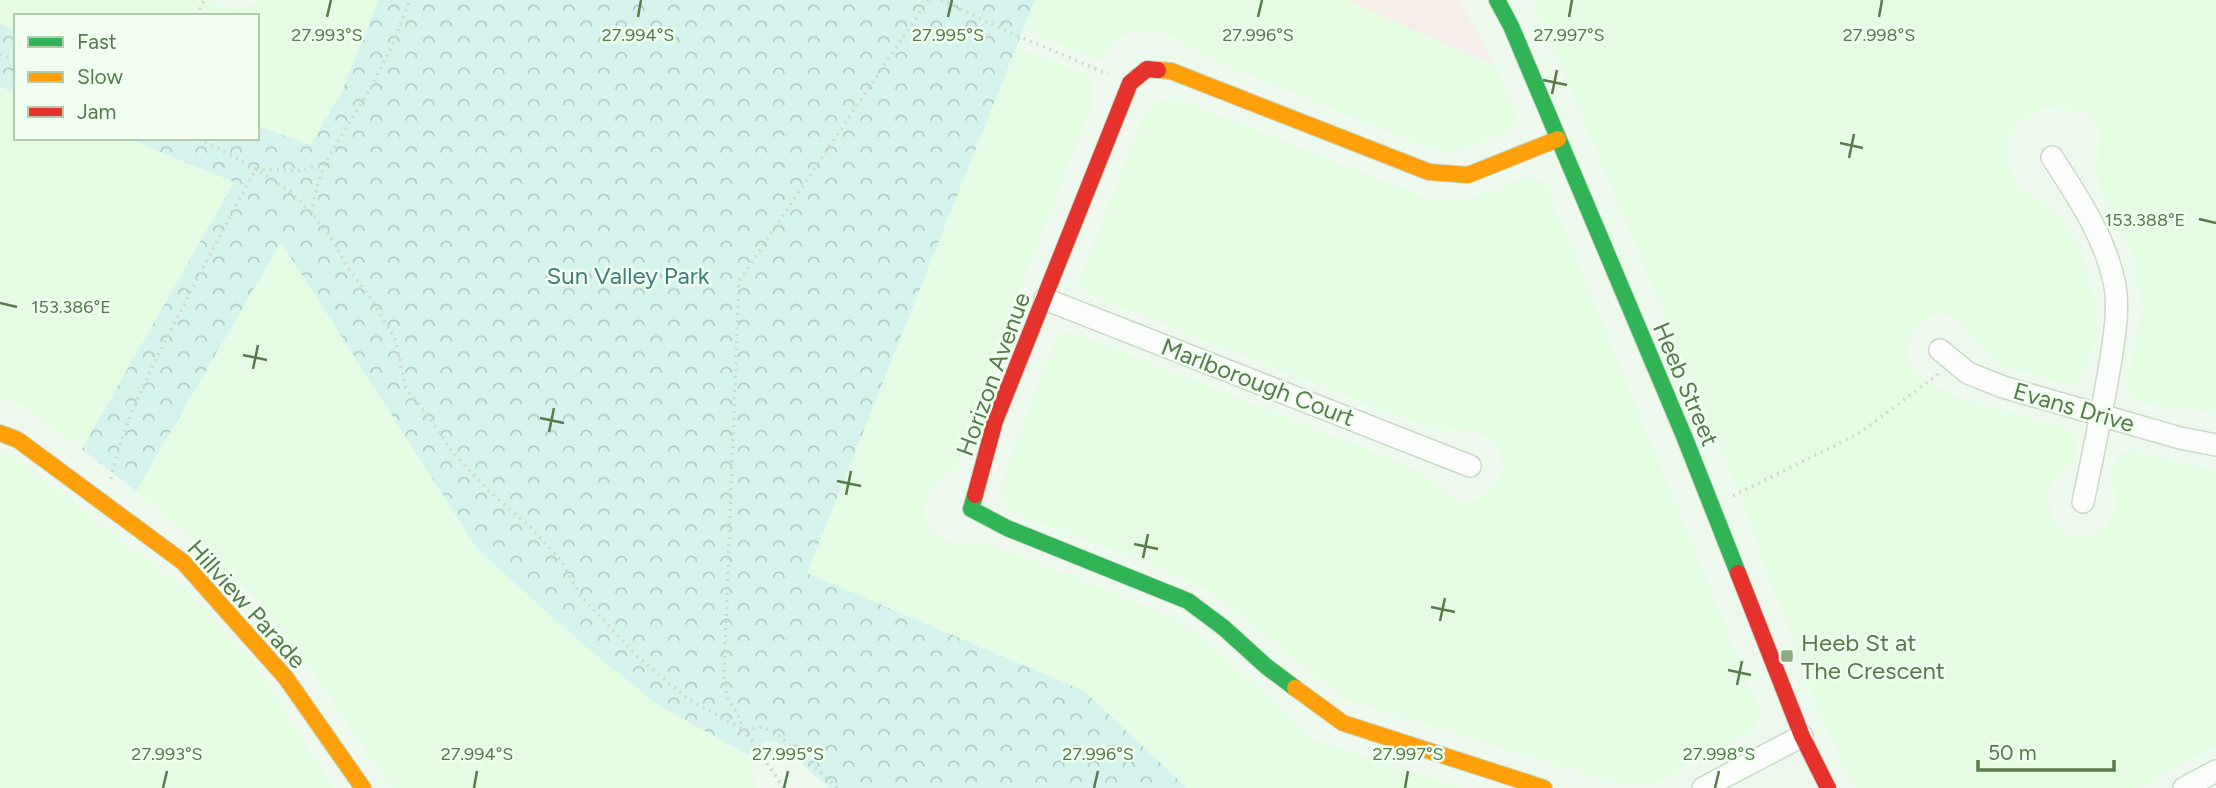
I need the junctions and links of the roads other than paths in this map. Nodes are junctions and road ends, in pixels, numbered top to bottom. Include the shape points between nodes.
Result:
1 (1497, 0) edge
2 (1558, 139) junction
3 (2052, 157) dead end
4 (1045, 299) junction
5 (1940, 350) road end
6 (2102, 415) junction
7 (0, 433) edge
8 (2216, 444) edge
9 (1470, 466) dead end
10 (2083, 502) dead end
11 (1802, 736) junction
12 (2216, 771) edge
13 (363, 788) edge
14 (1544, 788) edge
15 (1703, 788) edge
16 (1828, 788) edge
17 (2184, 788) edge

1 - 2 street, Heeb Street
2 - 4 street, Horizon Avenue via 1468,175 1429,172 1171,71 1147,69 1130,83
2 - 11 street, Heeb Street via 1712,506
3 - 6 street via 2095,228 2115,282 2117,313
4 - 9 street, Marlborough Court
4 - 14 street, Horizon Avenue via 995,421 971,509 1188,601 1343,723
5 - 6 street, Evans Drive via 1968,373
6 - 8 street, Evans Drive
6 - 10 street
7 - 13 street, Hillview Parade via 19,440 183,562 286,678
11 - 15 street
11 - 16 street, Heeb Street
12 - 17 street

